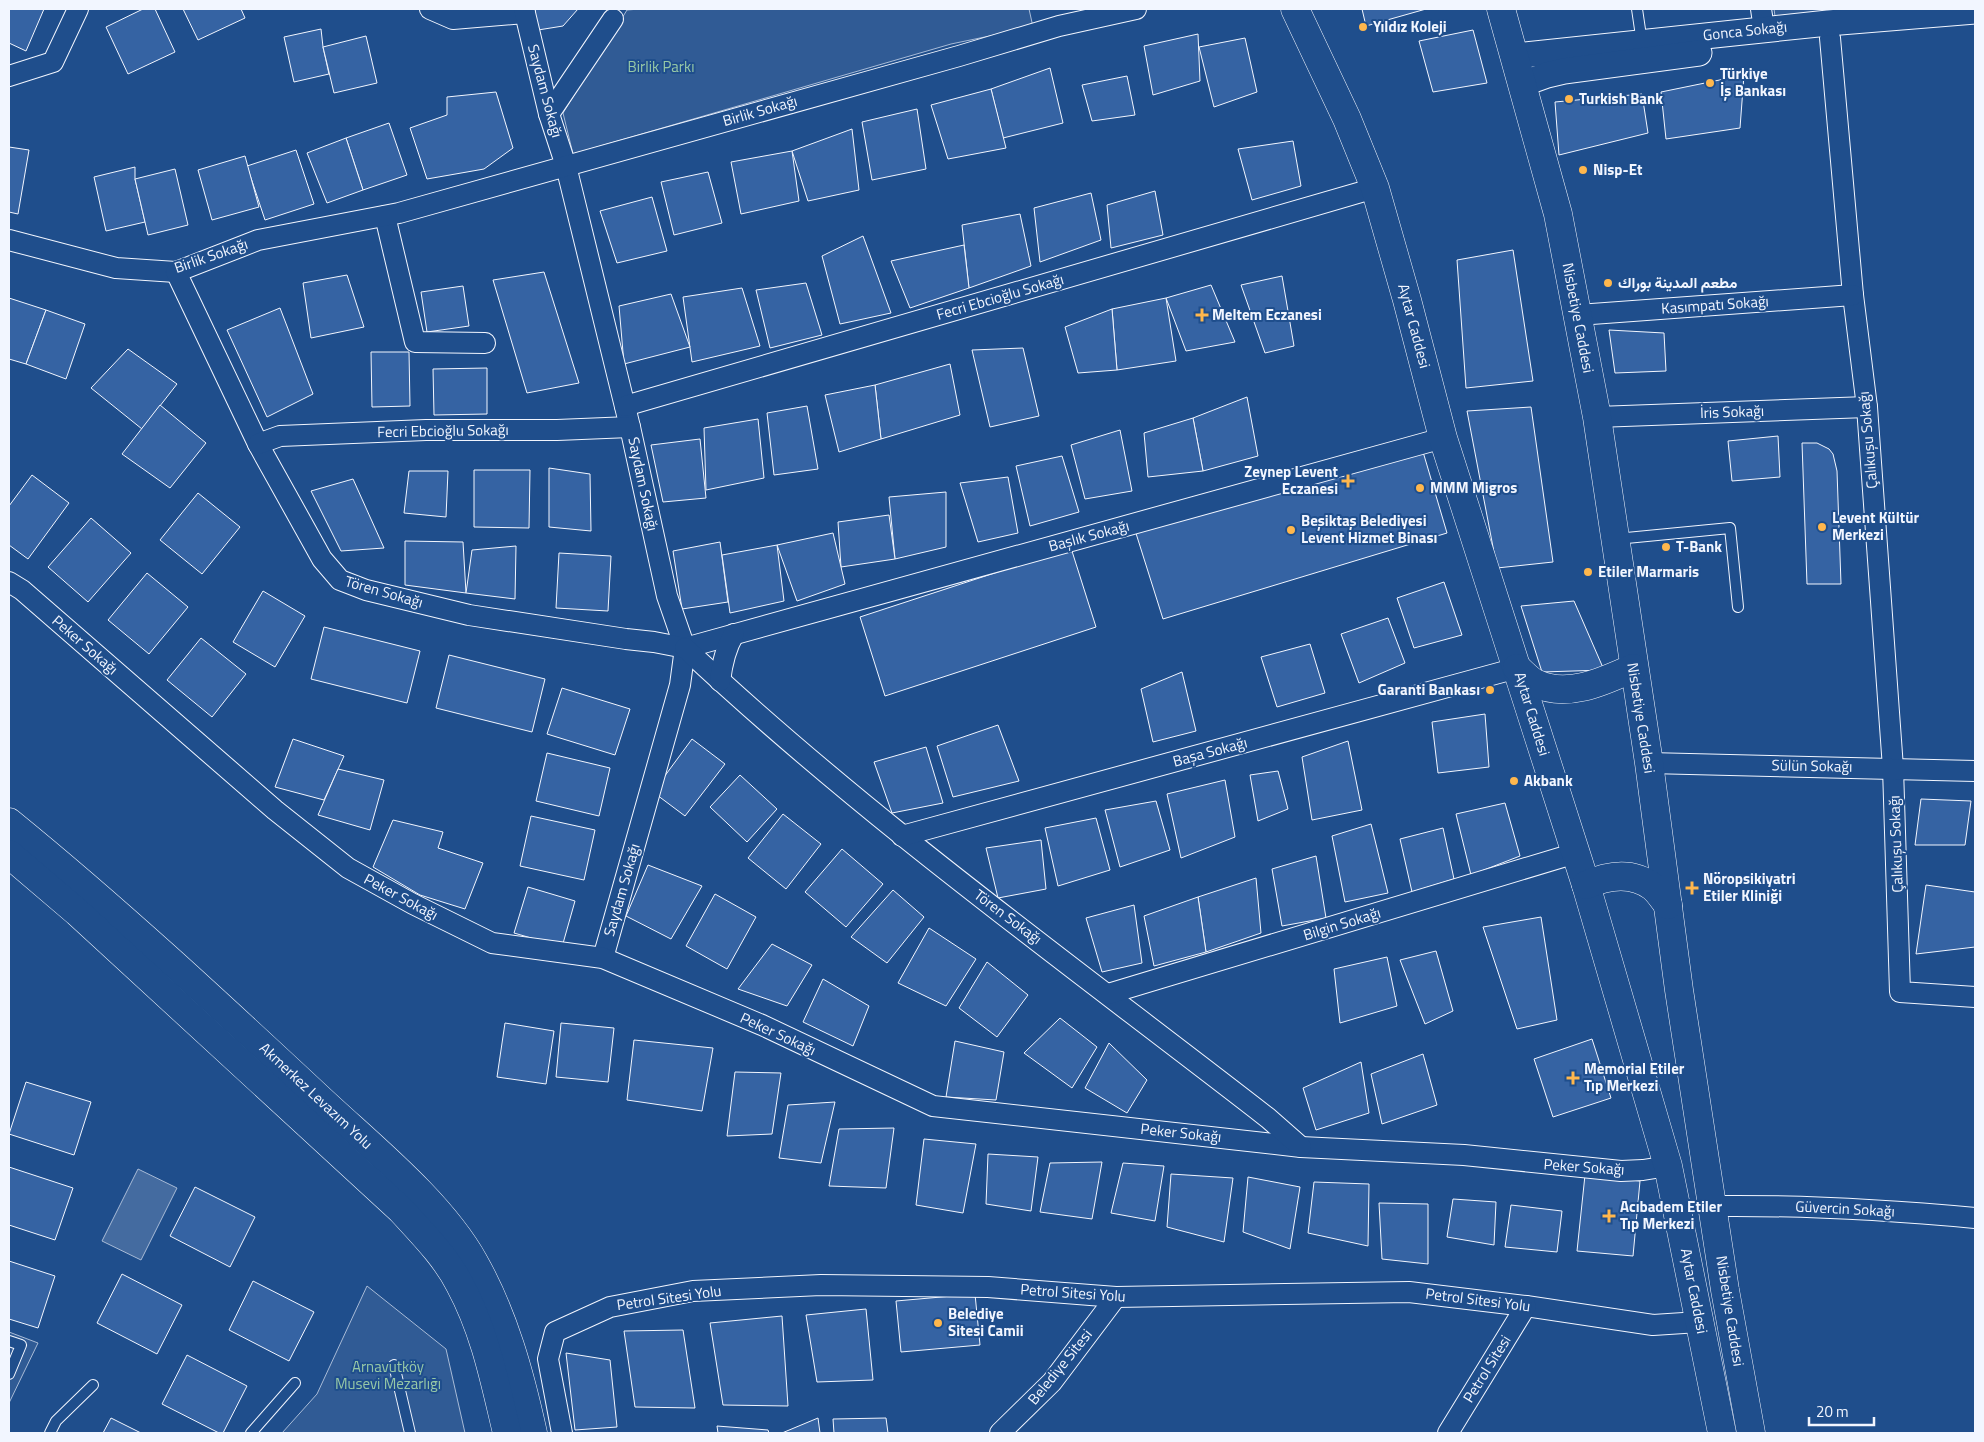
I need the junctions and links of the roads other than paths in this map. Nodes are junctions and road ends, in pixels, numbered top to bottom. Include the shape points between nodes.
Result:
1 (78, 9) edge
2 (1136, 9) edge
3 (1295, 9) edge
4 (1501, 9) edge
5 (1637, 9) edge
6 (439, 10) edge
7 (524, 11) edge
8 (1975, 11) edge
9 (1057, 17) edge
10 (613, 19) dead end
11 (1762, 19) edge
12 (1975, 26) edge
13 (1829, 31) junction
14 (1642, 42) junction
15 (1515, 56) junction
16 (12, 72) edge
17 (1522, 84) junction
18 (549, 114) junction
19 (566, 166) junction
20 (1375, 188) junction
21 (385, 216) junction
22 (9, 240) edge
23 (176, 272) junction
24 (1853, 295) junction
25 (1578, 315) junction
26 (485, 343) dead end
27 (625, 406) junction
28 (1867, 407) junction
29 (1597, 417) junction
30 (630, 427) junction
31 (1443, 438) junction
32 (258, 444) junction
33 (1615, 539) junction
34 (9, 582) edge
35 (1738, 606) dead end
36 (734, 634) junction
37 (685, 648) junction
38 (1517, 668) junction
39 (1633, 668) junction
40 (720, 681) junction
41 (1649, 763) junction
42 (1893, 768) junction
43 (1975, 771) edge
44 (9, 822) edge
45 (902, 836) junction
46 (1576, 853) junction
47 (9, 854) edge
48 (1586, 885) junction
49 (1668, 905) junction
50 (603, 958) junction
51 (1108, 994) junction
52 (1975, 996) edge
53 (1301, 1147) junction
54 (1668, 1166) junction
55 (1714, 1206) junction
56 (1975, 1218) edge
57 (1116, 1297) junction
58 (1526, 1306) junction
59 (1699, 1322) junction
60 (9, 1341) edge
61 (394, 1365) dead end
62 (9, 1374) edge
63 (295, 1383) dead end
64 (93, 1385) dead end
65 (50, 1433) edge
66 (251, 1433) edge
67 (410, 1433) edge
68 (507, 1433) edge
69 (533, 1433) edge
70 (562, 1433) edge
71 (1000, 1433) edge
72 (1448, 1433) edge
73 (1722, 1433) edge
74 (1751, 1433) edge

1 - 16 street via 53,62
2 - 9 street, Birlik Sokağı
3 - 20 main road, Aytar Caddesi via 1347,119
4 - 15 main road, Nisbetiye Caddesi
5 - 14 lane
6 - 7 street via 453,18
7 - 18 street, Saydam Sokağı
8 - 13 street, Gonca Sokağı
9 - 19 street, Birlik Sokağı via 959,56
10 - 18 street
11 - 13 street, Gonca Sokağı
11 - 14 street, Gonca Sokağı
12 - 13 street, Gonca Sokağı
13 - 17 street, Gonca Sokağı via 1564,71
13 - 24 street, Çalıkuşu Sokağı
14 - 15 street, Gonca Sokağı
15 - 17 main road, Nisbetiye Caddesi
17 - 25 main road, Nisbetiye Caddesi via 1558,214
18 - 19 street, Saydam Sokağı
19 - 21 street, Birlik Sokağı
19 - 27 street, Saydam Sokağı
20 - 27 street, Fecri Ebcioğlu Sokağı
20 - 31 main road, Aytar Caddesi
21 - 23 street, Birlik Sokağı via 258,240
21 - 26 street via 414,342
22 - 23 street, Birlik Sokağı via 116,268
23 - 32 street, Tören Sokağı
24 - 25 street, Kasımpatı Sokağı
24 - 28 street, Çalıkuşu Sokağı
25 - 29 main road, Nisbetiye Caddesi
27 - 30 street, Saydam Sokağı
28 - 29 street, İris Sokağı
28 - 42 street, Çalıkuşu Sokağı
29 - 33 main road, Nisbetiye Caddesi
30 - 32 street, Fecri Ebcioğlu Sokağı via 280,436
30 - 37 street, Saydam Sokağı via 667,596
31 - 36 street, Başlık Sokağı
31 - 38 main road, Aytar Caddesi
32 - 37 street, Tören Sokağı via 322,560 340,580 366,590 469,615
33 - 35 lane via 1730,528
33 - 39 main road, Nisbetiye Caddesi
34 - 50 street, Peker Sokağı via 275,810 348,868 492,943
36 - 37 street, Başlık Sokağı
36 - 40 street via 725,654
37 - 40 street, Tören Sokağı
37 - 50 street, Saydam Sokağı via 680,685
38 - 39 main road via 1534,683 1569,689 1593,685
38 - 45 street, Başa Sokağı
38 - 46 main road, Aytar Caddesi
39 - 41 main road, Nisbetiye Caddesi
40 - 45 street, Tören Sokağı
41 - 42 street, Sülün Sokağı
41 - 49 main road, Nisbetiye Caddesi
42 - 43 street, Sülün Sokağı
42 - 52 street, Çalıkuşu Sokağı via 1900,992
44 - 69 main road, Akmerkez Levazım Yolu via 244,1029 437,1211 459,1238 493,1300 508,1338
45 - 51 street, Tören Sokağı
46 - 48 main road, Aytar Caddesi
46 - 51 street, Bilgin Sokağı
47 - 68 main road, Akmerkez Levazım Yolu via 77,912 401,1210 432,1244 460,1284 480,1329
48 - 49 main road via 1606,877 1632,877 1653,887
48 - 54 main road, Aytar Caddesi
49 - 55 main road, Nisbetiye Caddesi
50 - 53 street, Peker Sokağı via 762,1025 933,1106
51 - 53 street, Tören Sokağı
53 - 54 street, Peker Sokağı via 1464,1155 1621,1171
54 - 59 main road, Aytar Caddesi
55 - 56 street, Güvercin Sokağı via 1765,1205
55 - 74 main road, Nisbetiye Caddesi via 1725,1290
57 - 58 street, Petrol Sitesi Yolu via 1409,1292
57 - 70 street, Petrol Sitesi Yolu via 988,1287 820,1285 693,1292 610,1307 555,1332 548,1359
57 - 71 street, Belediye Sitesi via 1052,1382
58 - 59 street, Petrol Sitesi Yolu via 1653,1325
58 - 72 street, Petrol Sitesi
59 - 73 main road, Aytar Caddesi
60 - 62 lane via 21,1345
61 - 67 lane
63 - 66 lane
64 - 65 lane via 56,1421

